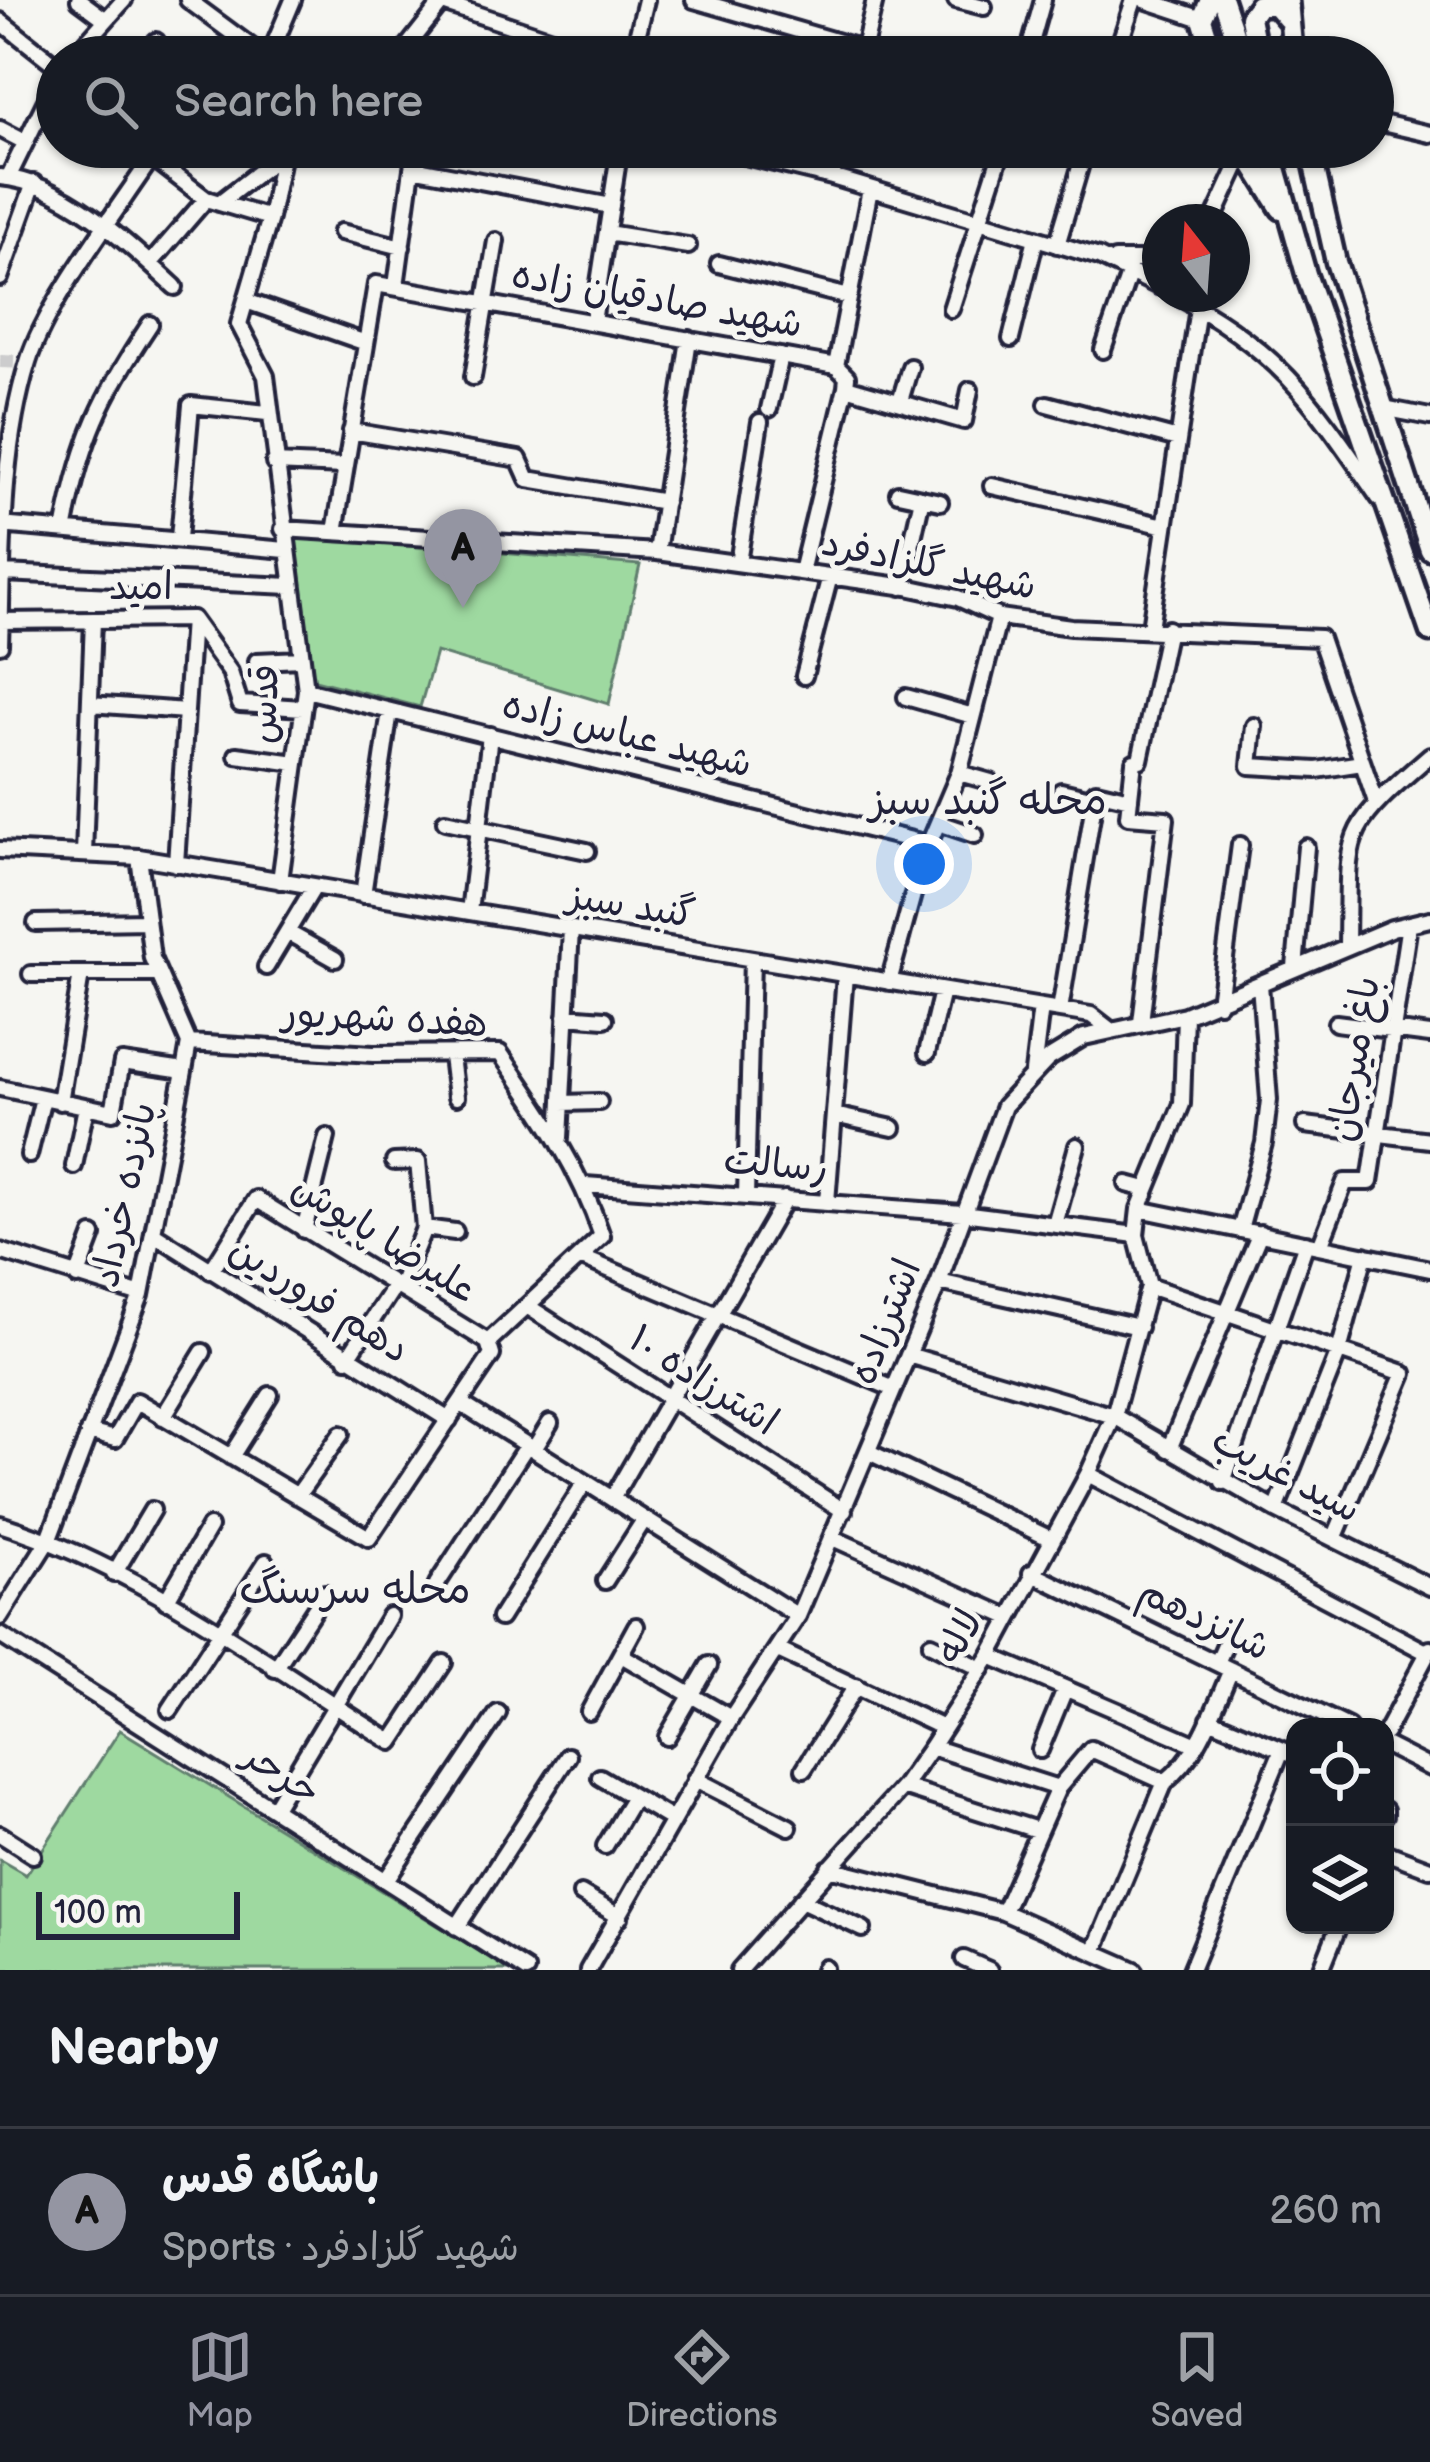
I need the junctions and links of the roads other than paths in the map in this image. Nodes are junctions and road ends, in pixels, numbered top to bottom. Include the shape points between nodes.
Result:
1 (80, 0) edge
2 (124, 0) edge
3 (188, 0) edge
4 (293, 0) edge
5 (646, 0) edge
6 (694, 0) edge
7 (875, 0) edge
8 (956, 0) edge
9 (1043, 0) edge
10 (1134, 0) edge
11 (1145, 0) edge
12 (1223, 0) edge
13 (444, 2) edge
14 (984, 7) dead end
15 (1206, 9) edge
16 (1287, 9) edge
17 (106, 20) junction
18 (0, 21) edge
19 (92, 36) edge
20 (238, 36) edge
21 (277, 36) edge
22 (421, 36) edge
23 (544, 36) edge
24 (637, 36) edge
25 (808, 36) edge
26 (866, 36) edge
27 (1034, 36) edge
28 (1122, 36) edge
29 (1235, 36) edge
30 (1254, 36) edge
31 (36, 49) edge
32 (36, 121) edge
33 (1394, 126) edge
34 (0, 129) edge
35 (1430, 134) edge
36 (26, 142) junction
37 (137, 168) edge
38 (166, 168) edge
39 (258, 168) edge
40 (279, 168) edge
41 (412, 168) joint
42 (617, 168) edge
43 (795, 168) edge
44 (834, 168) edge
45 (997, 168) edge
46 (1080, 168) edge
47 (1235, 168) edge
48 (1255, 168) edge
49 (1276, 168) edge
50 (1315, 168) edge
51 (832, 177) junction
52 (4, 178) edge
53 (34, 183) junction
54 (870, 189) junction
55 (212, 201) junction
56 (1220, 204) edge
57 (611, 206) junction
58 (270, 218) junction
59 (982, 222) junction
60 (1292, 225) junction
61 (105, 228) junction
62 (341, 232) dead end
63 (607, 233) junction
64 (1036, 238) junction
65 (496, 241) dead end
66 (1057, 244) junction
67 (688, 246) dead end
68 (402, 247) junction
69 (1099, 257) junction
70 (1142, 259) edge
71 (150, 264) junction
72 (719, 264) dead end
73 (1130, 271) junction
74 (1142, 277) edge
75 (0, 278) edge
76 (396, 286) junction
77 (175, 287) dead end
78 (849, 297) junction
79 (246, 301) junction
80 (484, 302) junction
81 (951, 309) dead end
82 (1185, 312) edge
83 (1205, 312) edge
84 (593, 322) junction
85 (150, 324) dead end
86 (688, 339) junction
87 (1011, 339) dead end
88 (366, 343) junction
89 (1103, 350) dead end
90 (781, 356) junction
91 (836, 366) junction
92 (910, 367) dead end
93 (473, 377) dead end
94 (847, 387) junction
95 (970, 390) dead end
96 (899, 401) junction
97 (1046, 404) dead end
98 (1383, 408) junction
99 (267, 413) junction
100 (1430, 417) edge
101 (351, 431) junction
102 (1178, 439) junction
103 (6, 440) edge
104 (274, 463) junction
105 (344, 466) junction
106 (992, 486) dead end
107 (898, 493) dead end
108 (922, 498) junction
109 (665, 502) junction
110 (940, 502) dead end
111 (1385, 506) junction
112 (2, 525) edge
113 (64, 526) junction
114 (1165, 526) junction
115 (283, 529) junction
116 (335, 532) junction
117 (179, 538) junction
118 (286, 550) junction
119 (1430, 550) edge
120 (657, 551) junction
121 (738, 563) junction
122 (801, 572) junction
123 (2, 573) edge
124 (830, 576) junction
125 (291, 586) junction
126 (902, 586) junction
127 (999, 616) junction
128 (192, 619) junction
129 (93, 620) junction
130 (0, 621) edge
131 (1150, 628) junction
132 (1168, 629) junction
133 (1430, 632) edge
134 (0, 645) edge
135 (302, 659) junction
136 (257, 661) dead end
137 (804, 676) dead end
138 (306, 690) junction
139 (906, 697) dead end
140 (90, 704) junction
141 (303, 708) junction
142 (186, 711) junction
143 (390, 711) junction
144 (973, 716) junction
145 (1254, 726) dead end
146 (490, 735) junction
147 (237, 755) dead end
148 (1430, 755) edge
149 (296, 763) junction
150 (1362, 763) junction
151 (959, 773) junction
152 (991, 782) dead end
153 (1061, 791) dead end
154 (1095, 799) junction
155 (1130, 799) junction
156 (1375, 800) junction
157 (445, 821) dead end
158 (942, 824) junction
159 (479, 828) junction
160 (975, 835) dead end
161 (932, 845) junction
162 (1240, 845) dead end
163 (1306, 847) dead end
164 (0, 850) edge
165 (587, 851) dead end
166 (84, 854) junction
167 (139, 857) junction
168 (176, 864) junction
169 (280, 881) junction
170 (314, 887) junction
171 (363, 895) junction
172 (469, 912) junction
173 (1430, 919) edge
174 (147, 921) junction
175 (36, 923) dead end
176 (1409, 924) junction
177 (571, 929) junction
178 (287, 932) junction
179 (1347, 946) junction
180 (335, 959) dead end
181 (752, 959) junction
182 (266, 967) dead end
183 (1294, 967) junction
184 (31, 974) dead end
185 (81, 974) junction
186 (158, 974) junction
187 (845, 975) junction
188 (890, 982) junction
189 (1260, 984) junction
190 (942, 991) junction
191 (1219, 1003) junction
192 (1041, 1007) junction
193 (1060, 1010) junction
194 (1185, 1015) junction
195 (566, 1016) junction
196 (605, 1019) dead end
197 (1141, 1022) junction
198 (1336, 1023) dead end
199 (1109, 1029) junction
200 (1393, 1030) junction
201 (1430, 1035) edge
202 (189, 1043) junction
203 (927, 1053) dead end
204 (451, 1056) junction
205 (184, 1071) junction
206 (1033, 1072) junction
207 (0, 1088) edge
208 (456, 1096) dead end
209 (43, 1098) junction
210 (60, 1102) junction
211 (562, 1102) junction
212 (599, 1102) dead end
213 (86, 1107) junction
214 (834, 1115) junction
215 (1305, 1125) dead end
216 (893, 1128) dead end
217 (1377, 1136) junction
218 (326, 1137) dead end
219 (560, 1138) junction
220 (1430, 1140) edge
221 (1078, 1146) dead end
222 (28, 1155) dead end
223 (394, 1162) dead end
224 (74, 1166) dead end
225 (1126, 1184) dead end
226 (585, 1185) junction
227 (1146, 1189) junction
228 (746, 1196) junction
229 (784, 1199) junction
230 (827, 1202) junction
231 (1139, 1209) junction
232 (962, 1214) junction
233 (1055, 1225) junction
234 (424, 1228) junction
235 (1240, 1229) junction
236 (304, 1230) junction
237 (455, 1232) dead end
238 (93, 1234) dead end
239 (154, 1234) junction
240 (1260, 1234) junction
241 (1136, 1235) junction
242 (1313, 1245) junction
243 (0, 1251) edge
244 (1365, 1255) junction
245 (580, 1257) junction
246 (1430, 1269) edge
247 (211, 1271) junction
248 (77, 1277) junction
249 (939, 1282) junction
250 (1149, 1286) junction
251 (398, 1287) junction
252 (141, 1295) junction
253 (527, 1306) junction
254 (1227, 1313) junction
255 (720, 1316) junction
256 (1138, 1327) junction
257 (1279, 1331) junction
258 (488, 1342) junction
259 (203, 1352) dead end
260 (1339, 1352) junction
261 (908, 1355) junction
262 (347, 1359) junction
263 (895, 1390) junction
264 (270, 1395) dead end
265 (670, 1400) junction
266 (460, 1403) junction
267 (1114, 1416) junction
268 (163, 1417) junction
269 (449, 1420) junction
270 (550, 1423) dead end
271 (88, 1432) junction
272 (341, 1434) dead end
273 (530, 1447) junction
274 (1169, 1449) junction
275 (868, 1452) junction
276 (231, 1457) junction
277 (1088, 1474) junction
278 (585, 1482) junction
279 (1223, 1482) junction
280 (297, 1496) junction
281 (612, 1499) junction
282 (152, 1510) dead end
283 (1276, 1510) junction
284 (844, 1511) junction
285 (644, 1520) junction
286 (0, 1525) edge
287 (209, 1527) dead end
288 (1051, 1538) junction
289 (49, 1539) junction
290 (836, 1539) junction
291 (1334, 1539) junction
292 (266, 1562) dead end
293 (1031, 1573) junction
294 (114, 1574) junction
295 (604, 1581) dead end
296 (437, 1584) dead end
297 (1430, 1587) edge
298 (325, 1593) dead end
299 (166, 1601) junction
300 (389, 1616) dead end
301 (798, 1616) junction
302 (0, 1617) edge
303 (1009, 1617) junction
304 (500, 1618) dead end
305 (636, 1626) dead end
306 (220, 1634) junction
307 (0, 1635) edge
308 (1227, 1640) dead end
309 (931, 1644) dead end
310 (780, 1651) junction
311 (1429, 1651) edge
312 (621, 1655) junction
313 (444, 1663) dead end
314 (986, 1663) junction
315 (709, 1665) dead end
316 (1224, 1667) junction
317 (275, 1669) junction
318 (1412, 1682) junction
319 (856, 1686) junction
320 (1065, 1689) junction
321 (1430, 1691) edge
322 (692, 1695) junction
323 (333, 1705) junction
324 (170, 1710) dead end
325 (590, 1712) dead end
326 (498, 1713) dead end
327 (731, 1718) junction
328 (1329, 1718) edge
329 (1393, 1718) edge
330 (1209, 1719) junction
331 (944, 1728) junction
332 (667, 1737) dead end
333 (1197, 1745) junction
334 (932, 1747) junction
335 (1040, 1750) dead end
336 (1394, 1750) edge
337 (1286, 1752) edge
338 (568, 1756) dead end
339 (1286, 1760) edge
340 (1430, 1768) edge
341 (804, 1769) dead end
342 (600, 1778) dead end
343 (695, 1779) junction
344 (1165, 1782) junction
345 (903, 1787) junction
346 (1058, 1788) junction
347 (634, 1797) junction
348 (274, 1808) junction
349 (671, 1819) junction
350 (789, 1827) dead end
351 (1037, 1830) junction
352 (0, 1834) edge
353 (604, 1846) dead end
354 (33, 1855) dead end
355 (1394, 1855) edge
356 (829, 1868) junction
357 (1430, 1869) edge
358 (386, 1880) junction
359 (581, 1894) dead end
360 (800, 1900) junction
361 (1003, 1912) junction
362 (620, 1917) junction
363 (457, 1928) junction
364 (863, 1929) dead end
365 (1335, 1934) edge
366 (1094, 1952) junction
367 (964, 1959) dead end
368 (526, 1970) edge
369 (588, 1970) edge
370 (739, 1970) edge
371 (989, 1970) edge
372 (1136, 1970) edge
373 (1191, 1970) edge
374 (1321, 1970) edge

1 - 17 street
2 - 17 street
3 - 20 street
4 - 21 street
5 - 24 street
6 - 25 street
7 - 26 street
8 - 14 street
9 - 27 street
10 - 28 street
11 - 15 street
12 - 29 main road
13 - 22 street
13 - 23 street
16 - 30 main road via 1259,4 1250,17
17 - 19 street
18 - 31 street
32 - 36 street
33 - 35 street
34 - 36 street
36 - 52 street
37 - 61 street
38 - 55 street
39 - 55 street
40 - 58 street
41 - 57 street
41 - 68 street
42 - 57 street
43 - 51 street
44 - 51 street
45 - 59 street
46 - 66 street
47 - 56 street
48 - 60 main road
49 - 60 main road
50 - 98 main road
51 - 54 street
52 - 53 street
53 - 61 street
53 - 75 street
54 - 59 street
54 - 78 street
55 - 58 street
55 - 71 street
57 - 63 street
58 - 79 street
59 - 64 street
59 - 81 street
60 - 111 main road
61 - 71 street
61 - 103 street via 36,343
62 - 68 street
63 - 67 street
63 - 84 street
64 - 66 street
64 - 87 street
65 - 80 street
66 - 69 street
68 - 76 street
69 - 70 street
69 - 73 street
71 - 77 street
72 - 78 street
73 - 74 street
73 - 89 street
76 - 80 street, شهید صادقیان زاده
76 - 88 street via 376,284
78 - 91 street
79 - 88 street
79 - 99 street, قدس via 238,324 266,376
80 - 84 street, شهید صادقیان زاده
80 - 93 street
82 - 102 street
83 - 111 street via 1304,389
84 - 86 street, شهید صادقیان زاده
85 - 113 street via 83,440
86 - 90 street, شهید صادقیان زاده
86 - 109 street
88 - 101 street
90 - 91 street, شهید صادقیان زاده
90 - 121 street
91 - 94 street, شهید صادقیان زاده
92 - 96 street
94 - 96 street
94 - 122 street
95 - 96 street via 964,421
97 - 102 street
98 - 100 street
98 - 119 main road
99 - 104 street, قدس
99 - 117 street via 191,406
101 - 105 street
101 - 109 street via 519,459 528,479
102 - 114 street
103 - 112 street
104 - 105 street
104 - 115 street, قدس
105 - 116 street
106 - 114 street
107 - 108 street
108 - 110 street
108 - 126 street
109 - 120 street
111 - 133 main road
112 - 113 street
112 - 123 street
113 - 117 street
114 - 131 street
115 - 116 street, شهید گلزادفرد
115 - 118 street, قدس
116 - 120 street, شهید گلزادفرد
117 - 118 street
118 - 125 street, قدس
120 - 121 street, شهید گلزادفرد
121 - 122 street, شهید گلزادفرد
122 - 124 street, شهید گلزادفرد
123 - 125 street
123 - 130 street
124 - 126 street, شهید گلزادفرد
124 - 137 street
125 - 135 street, قدس
126 - 127 street, شهید گلزادفرد
127 - 131 street, شهید گلزادفرد
127 - 144 street
128 - 129 street, امید
128 - 141 street, امید via 230,672 240,704
128 - 142 street
129 - 130 street, امید
129 - 140 street
130 - 134 street
131 - 132 street, شهید گلزادفرد
132 - 150 street, شهید گلزادفرد via 1320,638
132 - 155 street
135 - 136 street
135 - 138 street, قدس
138 - 141 street, قدس
138 - 143 street, شهید عباس زاده
139 - 144 street
140 - 142 street
140 - 166 street
141 - 149 street, قدس
142 - 168 street
143 - 146 street, شهید عباس زاده
143 - 171 street
144 - 151 street
145 - 150 street via 1250,766
146 - 159 street
146 - 161 street, شهید عباس زاده
147 - 149 street
148 - 156 street
149 - 169 street, قدس
150 - 156 street, شهید گلزادفرد
151 - 152 street
151 - 158 street
153 - 154 street
154 - 155 street via 1096,790
154 - 193 street
155 - 197 street via 1128,816 1166,819
156 - 179 street via 1348,841
157 - 159 street
158 - 160 street
158 - 161 street
159 - 165 street
159 - 172 street
161 - 188 street
162 - 191 street
163 - 183 street
164 - 166 street, گنبد سبز
166 - 167 street, گنبد سبز
167 - 168 street, گنبد سبز
167 - 174 street
168 - 169 street, گنبد سبز
169 - 170 street, گنبد سبز
170 - 171 street, گنبد سبز
170 - 178 street
171 - 172 street, گنبد سبز
172 - 177 street, گنبد سبز
173 - 176 street, اشترزاده
174 - 175 street
174 - 186 street
176 - 179 street, اشترزاده
176 - 200 street, باغ میرجان
177 - 181 street, گنبد سبز
177 - 195 street
178 - 180 street
178 - 182 street
179 - 183 street, اشترزاده
181 - 187 street, گنبد سبز
181 - 228 street
183 - 189 street, اشترزاده
184 - 185 street
185 - 186 street
185 - 210 street
186 - 202 street
187 - 188 street, گنبد سبز
187 - 214 street
188 - 190 street, گنبد سبز
189 - 191 street, اشترزاده
189 - 235 street via 1269,1100
190 - 192 street, گنبد سبز
190 - 203 street
191 - 194 street, اشترزاده
192 - 193 street, گنبد سبز
192 - 206 street
193 - 199 street, گنبد سبز
194 - 197 street, اشترزاده
194 - 227 street via 1182,1104
195 - 196 street
195 - 211 street
197 - 199 street, اشترزاده
198 - 200 street
199 - 206 street, اشترزاده
200 - 201 street
200 - 217 street, باغ میرجان
202 - 204 street, هفده شهریور
202 - 205 street, پانزده خرداد
204 - 208 street
204 - 219 street, هفده شهریور via 500,1053
205 - 213 street via 122,1062 113,1112
205 - 239 street, پانزده خرداد
206 - 232 street, اشترزاده via 1004,1106
207 - 209 street
209 - 210 street
209 - 222 street
210 - 213 street
211 - 212 street
211 - 219 street
213 - 224 street
214 - 216 street
214 - 230 street
215 - 217 street
217 - 220 street
217 - 242 street, باغ میرجان via 1370,1182 1345,1182
218 - 236 street
219 - 226 street, هفده شهریور
221 - 233 street
223 - 234 street via 418,1162
225 - 227 street
226 - 228 street, رسالت
226 - 245 street, هفده شهریور via 602,1236
227 - 231 street
228 - 229 street, رسالت
229 - 230 street, رسالت
229 - 255 street
230 - 232 street, رسالت
231 - 235 street
231 - 241 street
232 - 233 street, رسالت
232 - 249 street, اشترزاده
233 - 241 street, رسالت
234 - 237 street
234 - 251 street
235 - 240 street
236 - 247 street, علیرضا پاپوش via 256,1198
236 - 251 street, علیرضا پاپوش
238 - 248 street
239 - 247 street, دهم فروردین
239 - 252 street, پانزده خرداد
240 - 242 street
240 - 254 street
241 - 250 street
242 - 244 street
242 - 257 street
243 - 248 street
244 - 246 street
244 - 260 street
245 - 253 street
245 - 255 street
247 - 262 street, دهم فروردین
248 - 252 street
249 - 256 street
249 - 261 street, اشترزاده
250 - 254 street
250 - 256 street, لاله
251 - 258 street, علیرضا پاپوش
251 - 262 street
252 - 271 street, پانزده خرداد
253 - 258 street
253 - 265 street, اشترزاده ۱۰
254 - 257 street
254 - 274 street
255 - 263 street
255 - 265 street
256 - 267 street, لاله
257 - 260 street
257 - 279 street
258 - 266 street via 492,1355
259 - 268 street
260 - 283 street
260 - 291 street via 1404,1373
261 - 263 street, اشترزاده
261 - 267 street, سید غریب
262 - 269 street, دهم فروردین
263 - 275 street, اشترزاده
264 - 276 street
265 - 281 street
265 - 284 street, اشترزاده ۱۰
266 - 269 street
266 - 273 street
267 - 274 street, سید غریب
267 - 277 street, لاله
268 - 271 street via 136,1401 115,1439
268 - 276 street
269 - 280 street via 369,1538
270 - 273 street
271 - 289 street, پانزده خرداد
272 - 280 street
273 - 278 street
273 - 296 street
274 - 279 street, سید غریب
275 - 284 street, اشترزاده
275 - 288 street
276 - 280 street
277 - 288 street, لاله
277 - 311 street
278 - 281 street
278 - 304 street
279 - 283 street, سید غریب
281 - 285 street
282 - 294 street
283 - 291 street, سید غریب
284 - 290 street, اشترزاده
285 - 295 street
285 - 301 street
286 - 289 street
287 - 299 street
288 - 293 street, لاله
289 - 294 street
289 - 302 street, پانزده خرداد
290 - 301 street, اشترزاده
290 - 303 street
291 - 297 street, سید غریب
292 - 306 street
293 - 303 street, لاله
293 - 316 street, شانزدهم
294 - 299 street
298 - 317 street
299 - 306 street
300 - 323 street
301 - 310 street, اشترزاده
303 - 314 street, لاله
305 - 312 street
306 - 317 street
306 - 324 street
307 - 348 street, حرحر
308 - 316 street
309 - 314 street
310 - 319 street
310 - 327 street, اشترزاده
311 - 318 street
312 - 322 street
312 - 325 street
313 - 323 street via 392,1742
314 - 320 street
314 - 331 street, لاله
315 - 322 street
316 - 328 street, شانزدهم
316 - 330 street
317 - 323 street
318 - 321 street
318 - 329 street
319 - 331 street
319 - 341 street
320 - 333 street
320 - 335 street
322 - 327 street
322 - 332 street
323 - 348 street
326 - 358 street
327 - 343 street, اشترزاده
330 - 333 street
330 - 337 street
331 - 334 street, لاله
333 - 344 street
334 - 345 street, لاله
334 - 346 street
336 - 340 street
338 - 363 street
339 - 373 street
342 - 347 street
343 - 349 street, اشترزاده
343 - 350 street
344 - 346 street via 1091,1749
344 - 366 street
345 - 351 street
345 - 356 street, لاله
346 - 351 street
347 - 349 street
347 - 353 street
348 - 358 street, حرحر
349 - 362 street, اشترزاده
351 - 361 street
352 - 354 street
355 - 357 street
356 - 360 street, لاله
356 - 361 street
358 - 363 street, حرحر
359 - 362 street
360 - 364 street
360 - 370 street, لاله
361 - 366 street
362 - 369 street, اشترزاده
363 - 368 street, حرحر
365 - 374 street
366 - 372 street
367 - 371 street

